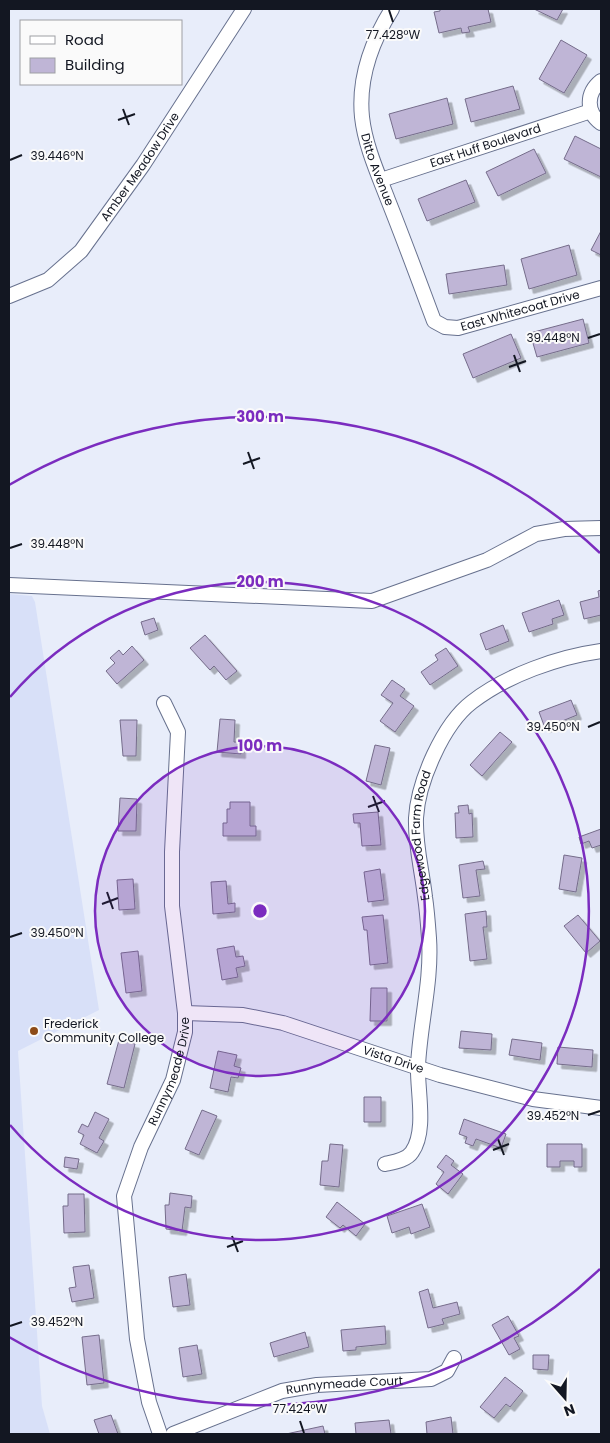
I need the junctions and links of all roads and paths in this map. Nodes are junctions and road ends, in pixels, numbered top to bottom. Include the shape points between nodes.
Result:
1 (244, 9) edge
2 (392, 9) edge
3 (601, 81) edge
4 (591, 111) junction
5 (601, 123) edge
6 (381, 180) junction
7 (601, 288) edge
8 (9, 296) edge
9 (440, 326) joint
10 (601, 528) edge
11 (9, 585) edge
12 (601, 651) edge
13 (164, 703) dead end
14 (185, 1013) junction
15 (418, 1066) junction
16 (601, 1108) edge
17 (385, 1164) dead end
18 (454, 1358) dead end
19 (160, 1434) edge
20 (173, 1434) edge

1 - 8 street, Amber Meadow Drive via 142,165 81,251 48,280
2 - 6 street, Ditto Avenue via 372,45 363,92 365,131
3 - 4 street via 591,93
4 - 5 street
4 - 6 street, East Huff Boulevard
6 - 9 street, Ditto Avenue via 434,321
7 - 9 street, East Whitecoat Drive via 458,328
10 - 11 street via 536,534 487,560 372,601
12 - 15 street, Edgewood Farm Road via 543,666 495,686 471,703 452,725 423,781 416,817 416,847 426,898 429,941 428,987
13 - 14 street, Runnymeade Drive via 178,732 172,906
14 - 15 street, Vista Drive via 243,1015 283,1023
14 - 19 street, Runnymeade Drive via 185,1032 173,1080 141,1147 124,1196 137,1339
15 - 16 street, Vista Drive via 533,1100
15 - 17 street, Edgewood Farm Road via 419,1132 412,1152
18 - 20 street, Runnymeade Court via 447,1370 431,1379 317,1385 282,1391

